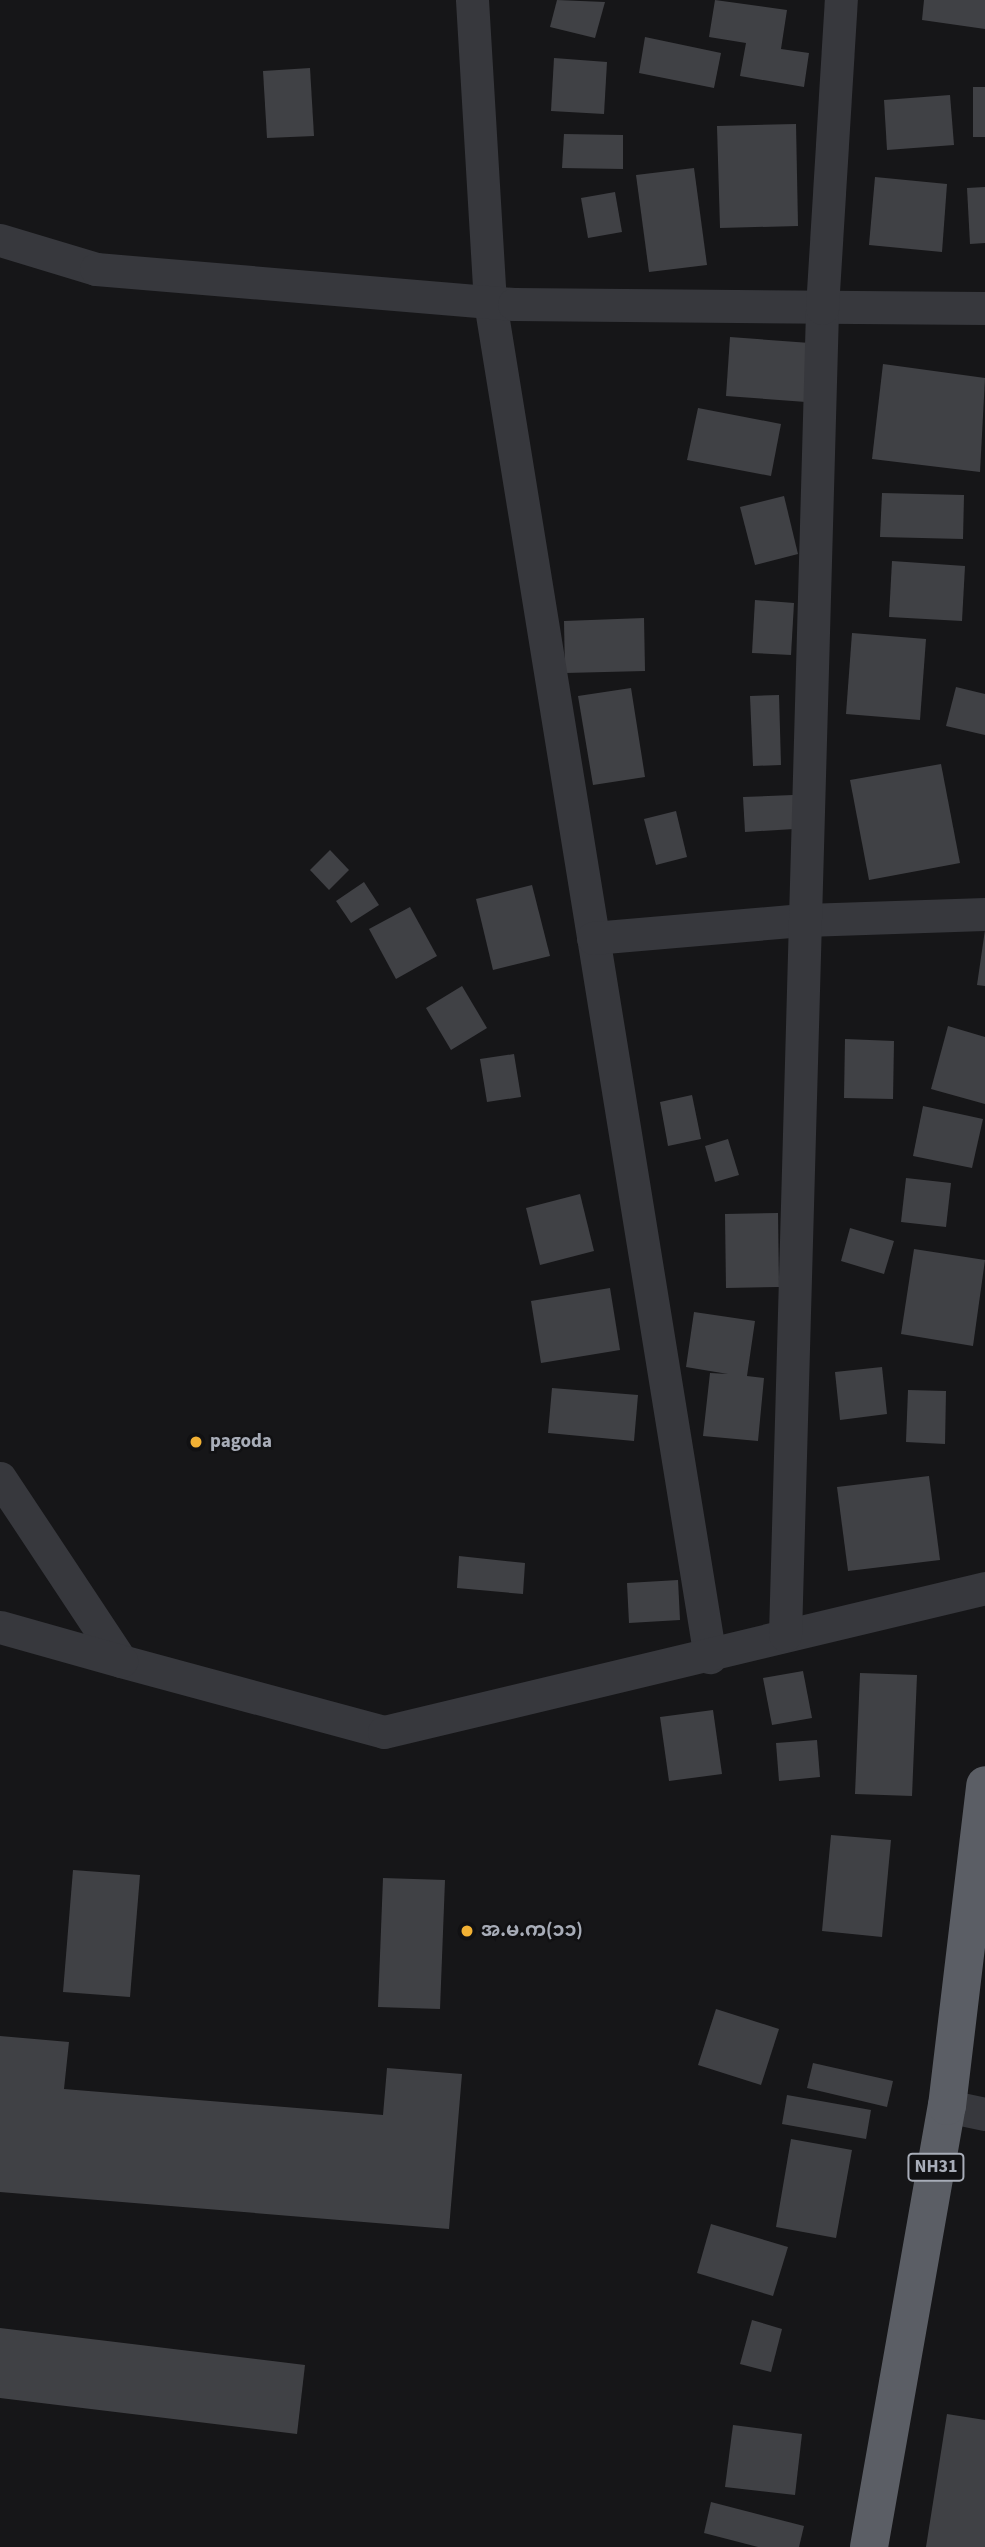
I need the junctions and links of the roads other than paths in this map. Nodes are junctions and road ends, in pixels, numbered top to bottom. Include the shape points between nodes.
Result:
1 (472, 0) edge
2 (841, 0) edge
3 (0, 240) edge
4 (490, 302) junction
5 (985, 307) edge
6 (822, 308) junction
7 (985, 914) edge
8 (805, 920) junction
9 (593, 938) junction
10 (0, 1478) edge
11 (985, 1588) edge
12 (0, 1627) edge
13 (785, 1635) junction
14 (710, 1657) junction
15 (121, 1661) junction
16 (985, 1785) edge
17 (947, 2106) junction
18 (985, 2114) edge
19 (869, 2547) edge

1 - 4 street
2 - 6 street
3 - 4 street via 96,269
4 - 6 street
4 - 9 street
5 - 6 street
6 - 8 street
7 - 8 street
8 - 9 street
8 - 13 street
9 - 14 street
10 - 15 street
11 - 13 street
12 - 15 street
13 - 14 street
14 - 15 street via 384,1732
16 - 17 highway, NH31
17 - 18 street
17 - 19 highway, NH31

